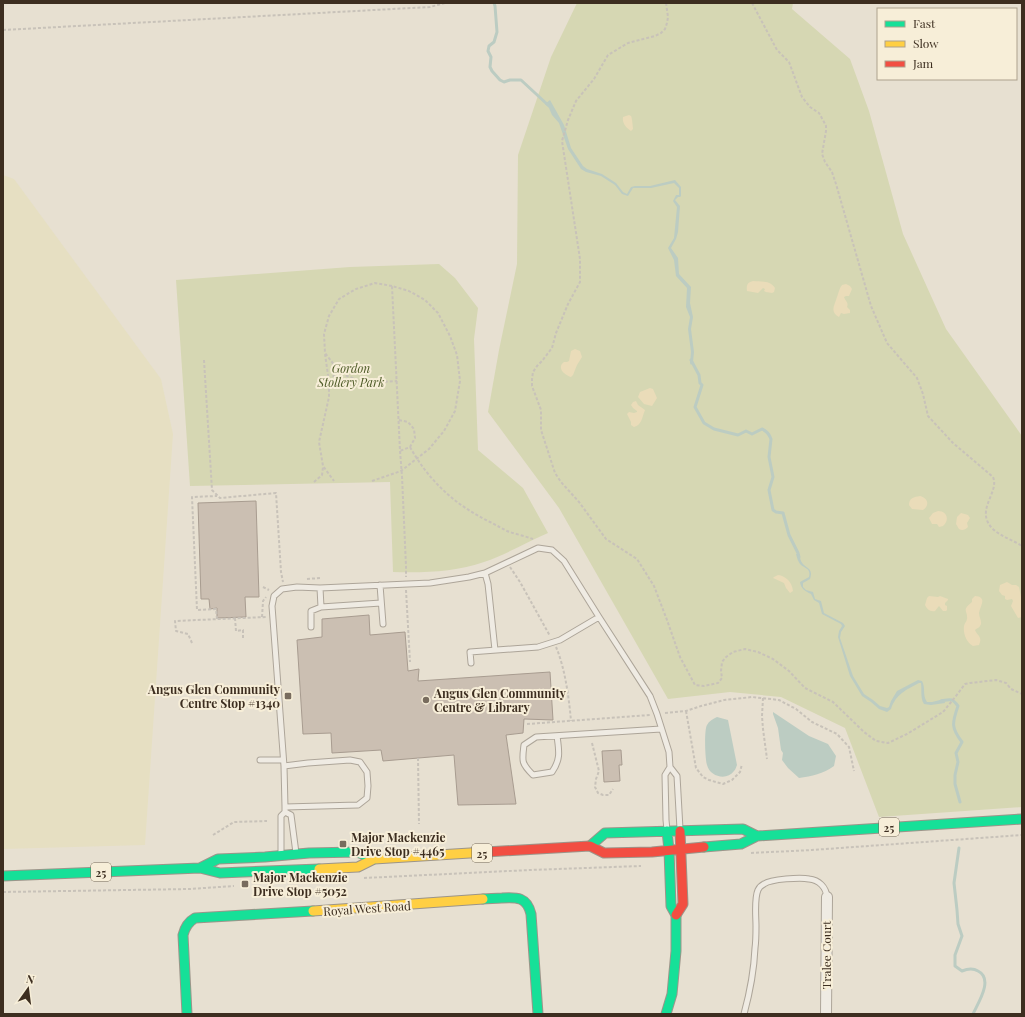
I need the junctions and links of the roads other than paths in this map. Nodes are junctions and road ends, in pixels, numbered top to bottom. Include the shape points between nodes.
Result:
1 (485, 573) junction
2 (380, 585) junction
3 (320, 588) junction
4 (381, 603) junction
5 (321, 607) junction
6 (598, 617) junction
7 (383, 624) dead end
8 (311, 627) dead end
9 (494, 650) junction
10 (471, 663) dead end
11 (277, 688) junction
12 (256, 690) dead end
13 (661, 729) junction
14 (557, 736) junction
15 (260, 760) dead end
16 (283, 760) junction
17 (284, 766) junction
18 (670, 767) junction
19 (285, 809) junction
20 (1022, 819) edge
21 (667, 831) junction
22 (680, 831) junction
23 (756, 836) junction
24 (590, 846) junction
25 (682, 849) junction
26 (669, 850) junction
27 (296, 854) junction
28 (281, 855) junction
29 (374, 859) junction
30 (200, 868) junction
31 (297, 869) junction
32 (282, 870) junction
33 (3, 876) edge
34 (826, 897) joint
35 (676, 915) junction
36 (187, 1014) edge
37 (538, 1014) edge
38 (666, 1014) edge
39 (744, 1014) edge
40 (826, 1014) edge

1 - 2 lane via 430,583
1 - 6 lane via 538,548 552,550 564,561
1 - 9 lane
2 - 3 lane
2 - 4 lane
3 - 5 lane
3 - 11 lane via 282,589 274,596 272,606
4 - 5 lane
4 - 7 lane
5 - 8 lane via 311,611
6 - 9 lane via 560,640 538,647
6 - 13 lane via 650,696
9 - 10 lane via 470,652
11 - 12 lane
11 - 16 lane
13 - 14 lane
13 - 18 lane via 669,752
14 - 14 lane via 536,737 524,745 524,766 532,775 552,772 559,753
15 - 16 lane
16 - 17 lane
17 - 19 lane
17 - 19 lane via 350,760 360,762 367,772 368,786 367,798 358,805
18 - 21 lane via 665,775
18 - 22 lane via 677,776
19 - 27 lane via 291,815
19 - 28 lane via 281,816
20 - 23 main road, 25
21 - 22 main road, 25
21 - 24 main road, 25 via 605,833
21 - 26 main road
22 - 23 main road, 25 via 743,829
22 - 25 main road
23 - 25 main road, 25 via 741,844
24 - 26 main road, 25 via 604,853
24 - 29 main road, 25
25 - 26 main road, 25
25 - 35 main road via 683,904
26 - 35 main road via 671,906
27 - 28 main road, 25
27 - 29 main road, 25 via 357,852
27 - 31 lane
28 - 30 main road, 25 via 218,859
28 - 32 lane
29 - 31 main road, 25 via 358,867
30 - 32 main road, 25 via 220,873
30 - 33 main road, 25
31 - 32 main road, 25
34 - 39 lane via 824,887 819,882 806,878 771,881 765,883 758,891 753,970
34 - 40 street, Tralee Court
35 - 38 main road via 675,965 672,994
36 - 37 main road, Royal West Road via 183,935 186,925 195,918 508,898 523,900 530,908

